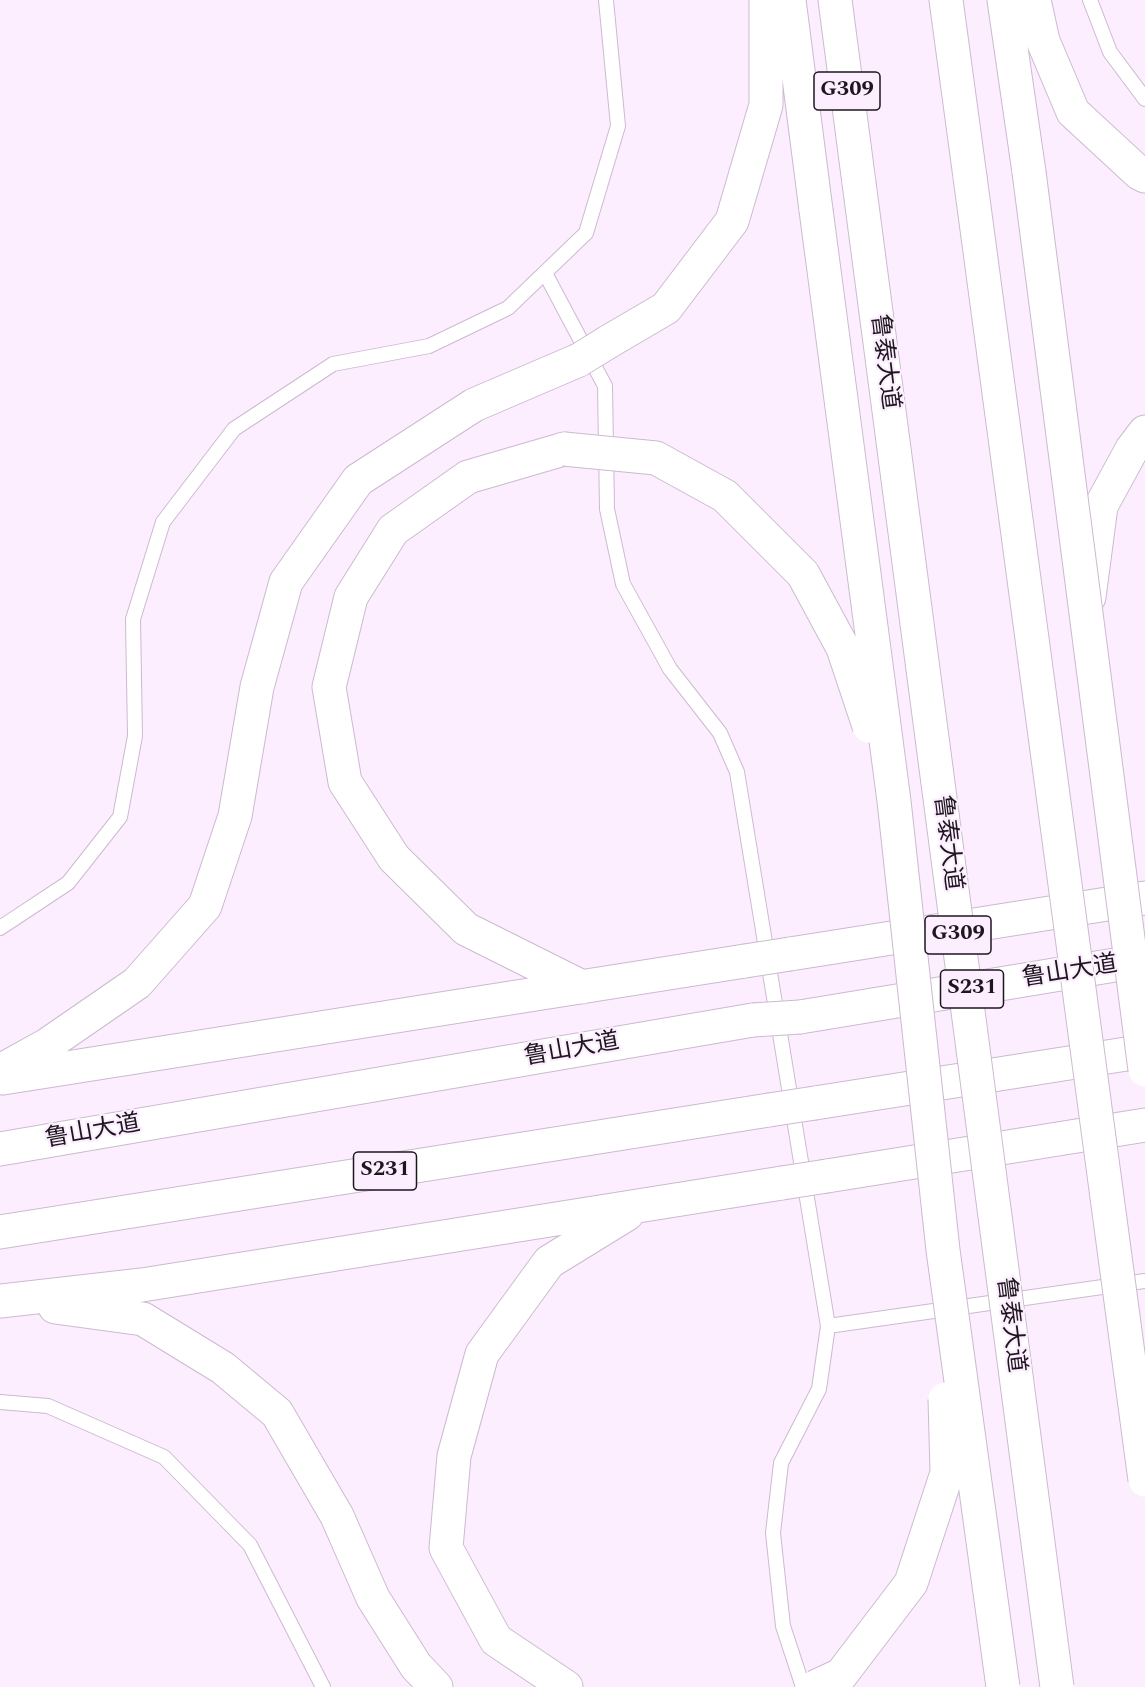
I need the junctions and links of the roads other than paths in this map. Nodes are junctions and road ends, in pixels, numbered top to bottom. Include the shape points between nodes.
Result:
1 (606, 0) edge
2 (766, 0) edge
3 (789, 0) edge
4 (835, 0) edge
5 (946, 0) edge
6 (1004, 0) edge
7 (1034, 0) edge
8 (1090, 0) edge
9 (1145, 99) edge
10 (1145, 176) edge
11 (545, 273) junction
12 (1145, 432) edge
13 (1087, 616) junction
14 (894, 801) junction
15 (1145, 898) edge
16 (0, 928) edge
17 (1145, 960) edge
18 (582, 987) junction
19 (1145, 1051) edge
20 (1145, 1070) edge
21 (0, 1071) edge
22 (0, 1079) edge
23 (1145, 1125) edge
24 (0, 1149) edge
25 (641, 1206) junction
26 (0, 1232) edge
27 (943, 1250) junction
28 (1145, 1281) edge
29 (3, 1300) edge
30 (828, 1326) junction
31 (0, 1402) edge
32 (1145, 1480) edge
33 (323, 1687) edge
34 (436, 1687) edge
35 (566, 1687) edge
36 (803, 1687) edge
37 (815, 1687) edge
38 (1003, 1687) edge
39 (1057, 1687) edge

1 - 11 lane via 618,126 586,233
2 - 21 main road, bridge via 766,105 732,221 666,308 579,360 474,405 358,480 286,582 256,687 235,816 205,906 137,983 47,1045
3 - 14 main road, bridge
4 - 39 main road, 鲁泰大道 / G309, bridge
5 - 32 main road, bridge
6 - 13 main road, bridge
7 - 10 main road via 1043,41 1073,112
8 - 9 lane via 1110,52
11 - 16 lane via 508,308 429,346 333,364 234,429 163,522 133,619 135,736 120,817 68,883
11 - 30 lane via 605,386 608,509 623,584 670,669 720,733 737,772
12 - 13 main road, bridge via 1101,506
13 - 20 main road, bridge
14 - 18 main road, bridge via 843,648 803,574 725,496 656,458 564,449 468,477 393,530 351,597 329,687 345,782 394,858 466,929
14 - 27 main road, bridge
15 - 18 main road, bridge
17 - 24 main road, 鲁山大道 / S231, bridge via 800,1017 753,1020
18 - 22 main road
19 - 26 main road, S231, bridge
23 - 25 main road, bridge
25 - 29 main road via 142,1286
25 - 35 main road via 549,1262 482,1354 454,1456 446,1548 496,1640
27 - 37 main road, bridge via 947,1473 911,1583 842,1676
27 - 38 main road, bridge
28 - 30 lane
29 - 34 main road via 143,1319 223,1368 277,1413 337,1516 373,1598 416,1666
30 - 36 lane via 819,1389 781,1463 773,1533 783,1626
31 - 33 lane via 48,1406 164,1457 250,1545

